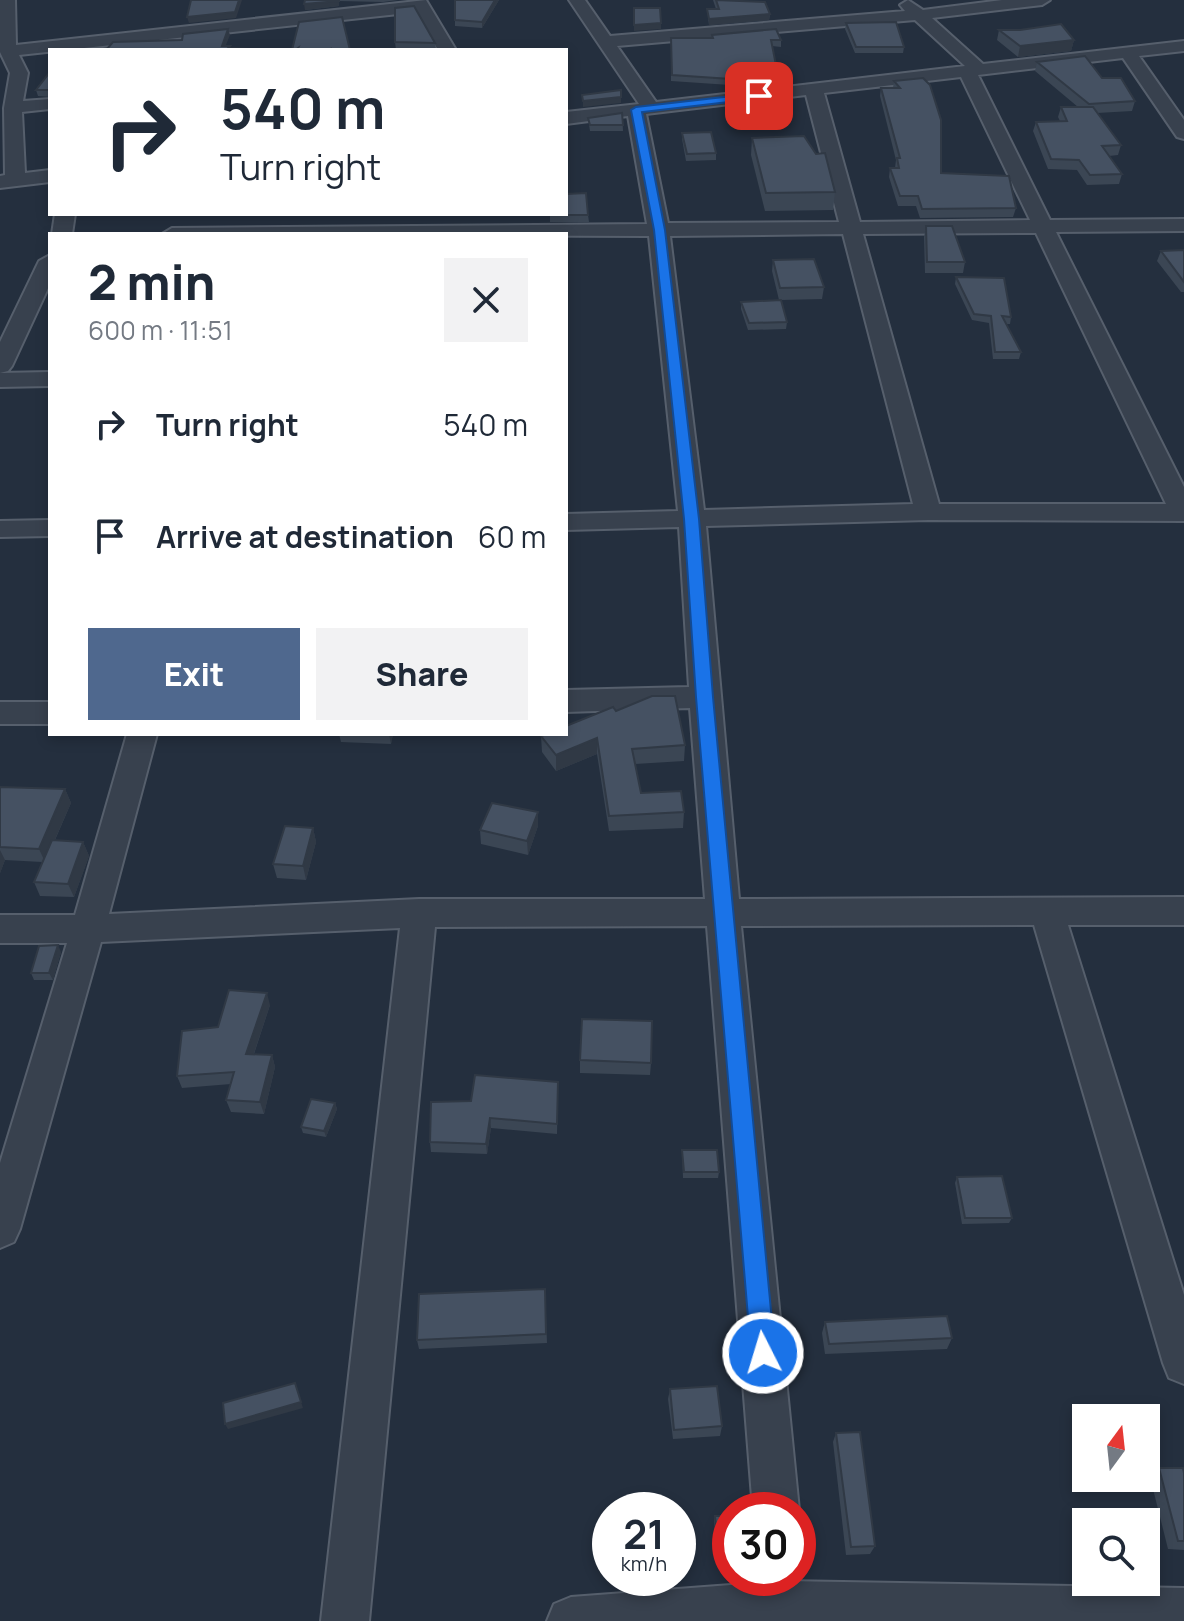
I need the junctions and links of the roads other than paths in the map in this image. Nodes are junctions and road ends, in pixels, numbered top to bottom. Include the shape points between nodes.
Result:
1 (7, 0) edge
2 (577, 0) edge
3 (903, 0) edge
4 (1042, 0) edge
5 (419, 3) edge
6 (919, 15) junction
7 (605, 42) junction
8 (1184, 46) edge
9 (446, 48) edge
10 (8, 51) junction
11 (1128, 53) junction
12 (973, 71) junction
13 (814, 90) junction
14 (48, 104) edge
15 (13, 108) junction
16 (643, 108) junction
17 (568, 118) edge
18 (1184, 133) edge
19 (48, 176) edge
20 (8, 181) edge
21 (1184, 225) edge
22 (456, 226) edge
23 (255, 227) edge
24 (1043, 227) junction
25 (852, 229) junction
26 (659, 230) junction
27 (196, 232) edge
28 (48, 265) edge
29 (0, 366) edge
30 (48, 379) edge
31 (0, 380) edge
32 (928, 512) junction
33 (1184, 512) edge
34 (692, 519) junction
35 (568, 522) edge
36 (48, 528) edge
37 (0, 529) edge
38 (704, 697) junction
39 (568, 701) edge
40 (0, 713) edge
41 (48, 713) edge
42 (141, 736) edge
43 (1184, 911) edge
44 (725, 912) junction
45 (419, 913) junction
46 (1047, 913) junction
47 (0, 929) edge
48 (88, 929) junction
49 (0, 1229) edge
50 (1184, 1363) edge
51 (774, 1492) edge
52 (784, 1601) edge
53 (1184, 1612) edge
54 (345, 1621) edge
55 (571, 1621) edge

1 - 10 street
2 - 7 street
3 - 6 street
4 - 6 street
5 - 9 street
5 - 10 street
6 - 7 street
6 - 12 street
7 - 16 street
8 - 11 street
10 - 15 street via 19,73
11 - 12 street
11 - 18 street
12 - 13 street
12 - 24 street
13 - 16 street
13 - 25 street
14 - 15 street
15 - 20 street
16 - 17 street
16 - 26 street
19 - 20 street
21 - 24 street
22 - 23 street
22 - 26 street
23 - 27 street
24 - 25 street
24 - 33 street
25 - 26 street
25 - 32 street
26 - 34 street
28 - 29 street
30 - 31 street
32 - 33 street
32 - 34 street
34 - 35 street
34 - 38 street
36 - 37 street
38 - 39 street
38 - 44 street
40 - 41 street
42 - 48 street
43 - 46 street
44 - 45 street
44 - 46 street
44 - 51 street
45 - 48 street
45 - 54 street
46 - 50 street
47 - 48 street
48 - 49 street
52 - 53 street
52 - 55 street

